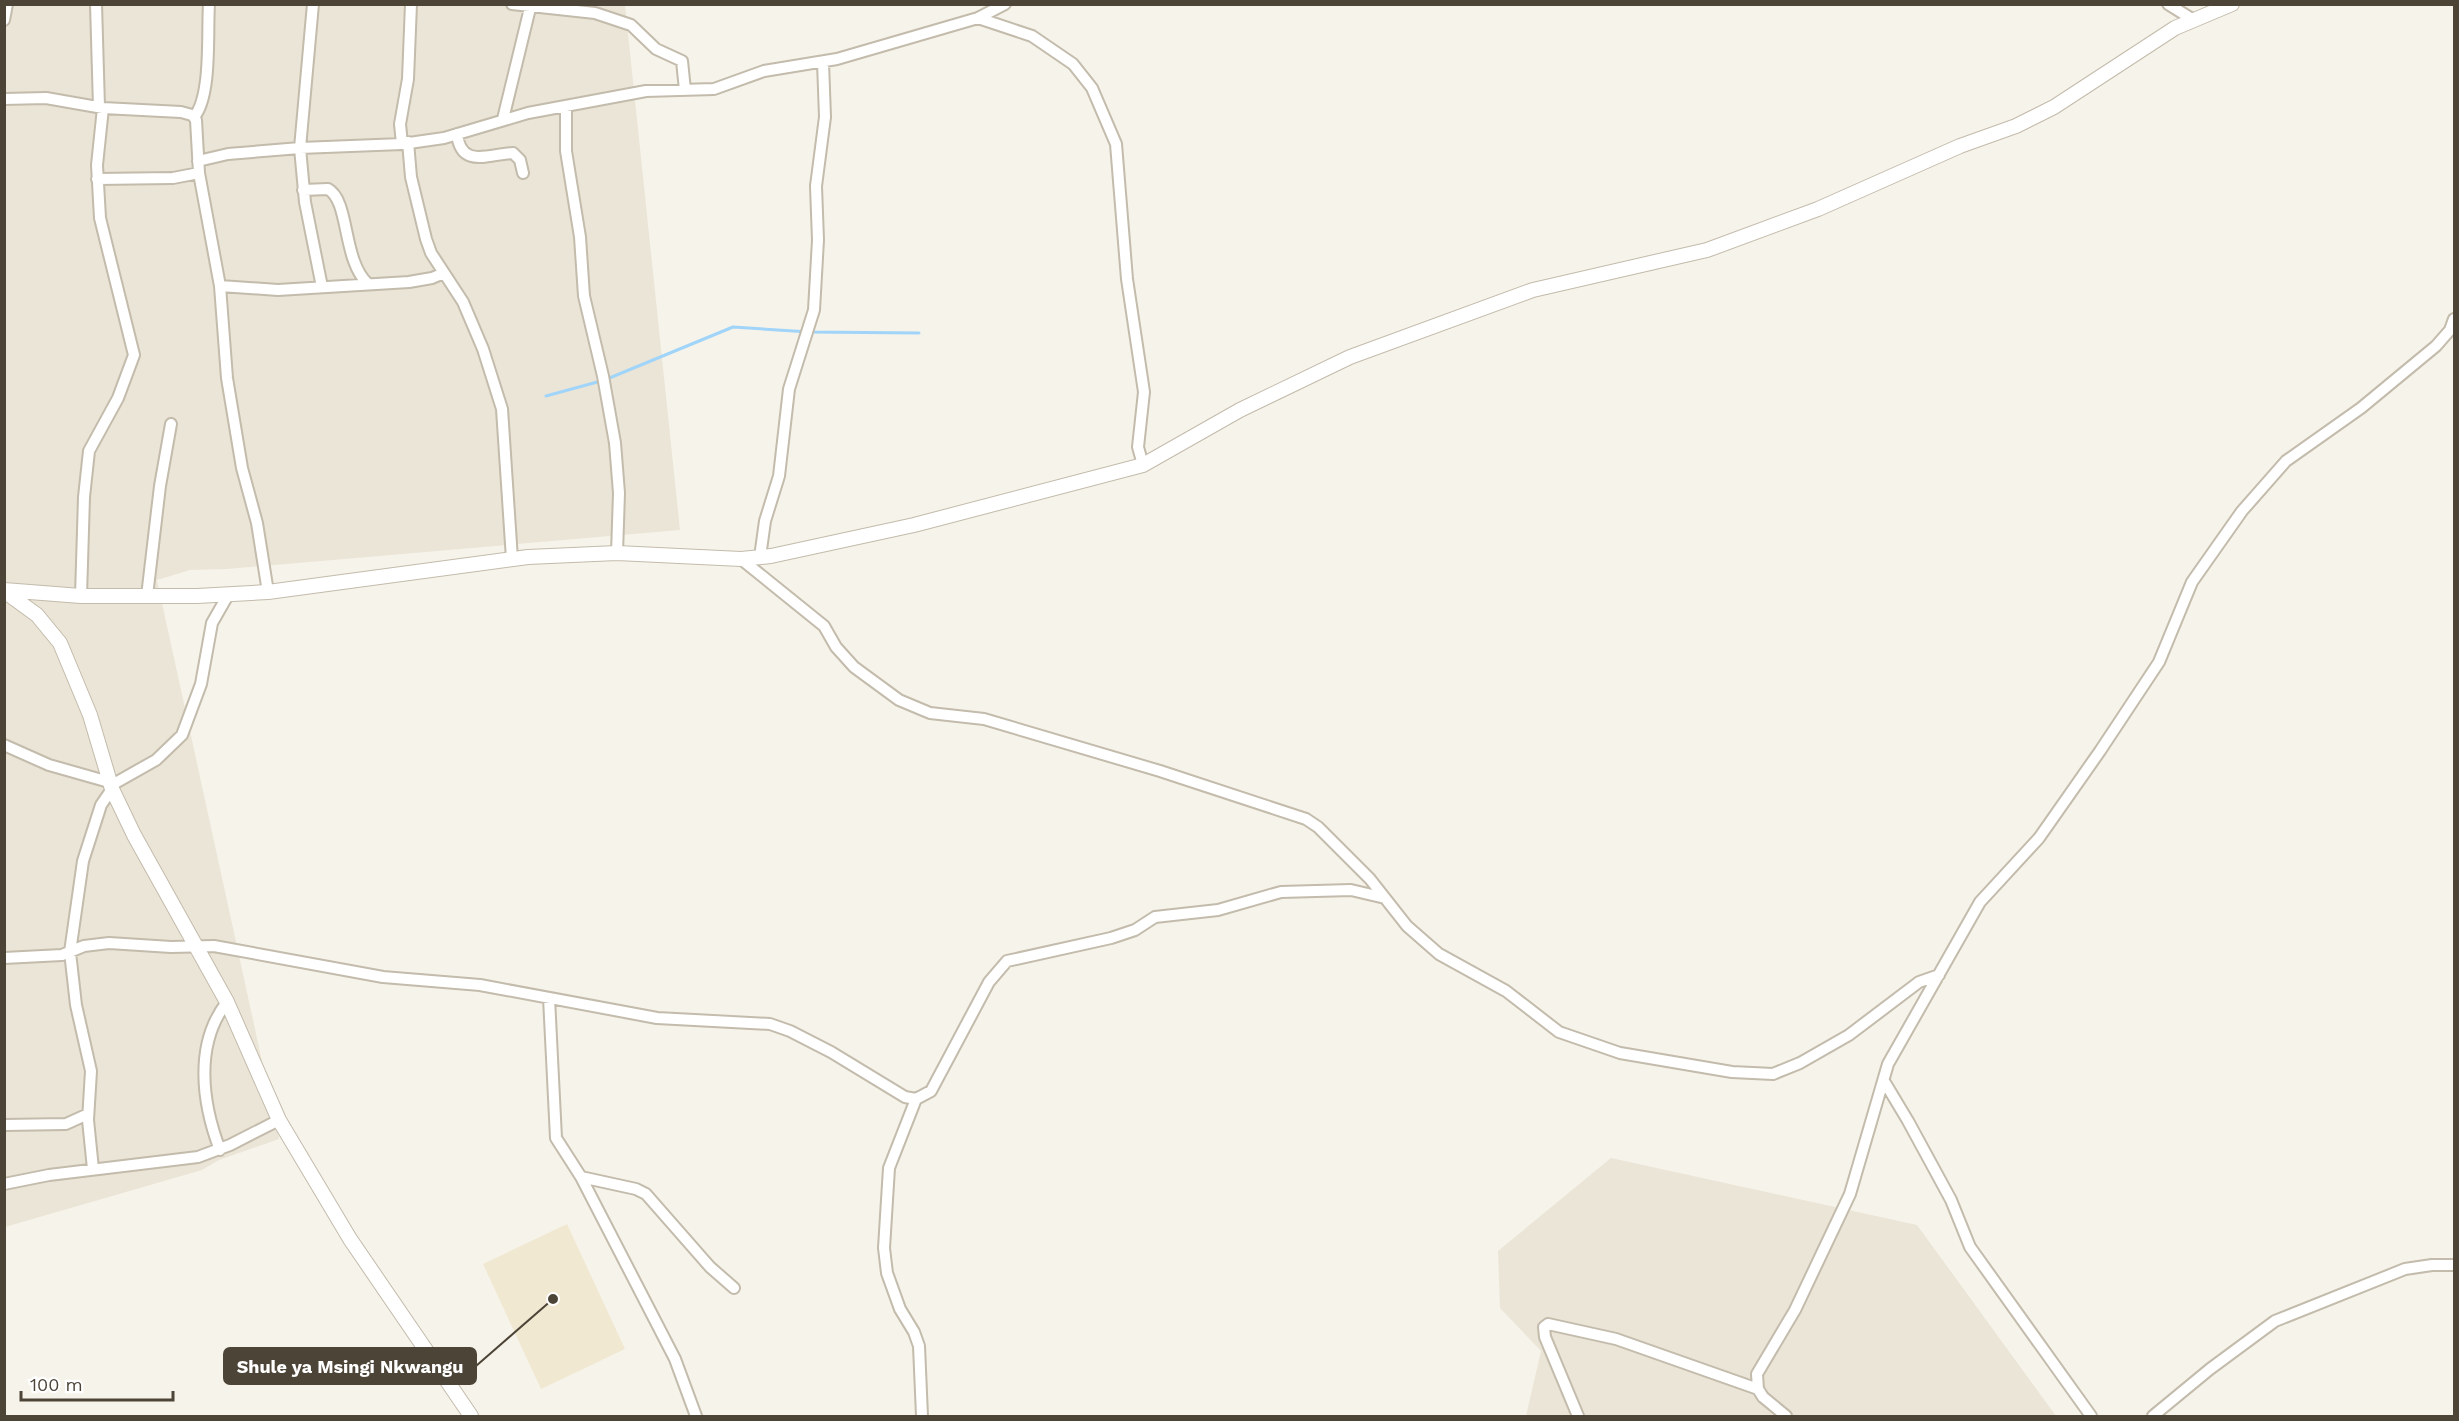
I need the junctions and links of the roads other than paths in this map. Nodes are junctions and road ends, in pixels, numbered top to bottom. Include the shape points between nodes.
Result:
1 (7, 4) edge
2 (96, 4) edge
3 (209, 4) edge
4 (313, 4) edge
5 (411, 4) edge
6 (512, 4) edge
7 (1005, 4) edge
8 (2168, 4) edge
9 (2232, 4) edge
10 (531, 6) edge
11 (978, 18) junction
12 (2192, 19) junction
13 (4, 20) edge
14 (823, 62) junction
15 (685, 90) junction
16 (4, 99) edge
17 (566, 106) junction
18 (101, 107) junction
19 (194, 117) junction
20 (503, 119) junction
21 (457, 134) junction
22 (405, 143) junction
23 (300, 148) junction
24 (198, 161) junction
25 (199, 172) junction
26 (523, 173) dead end
27 (97, 179) junction
28 (303, 190) junction
29 (444, 273) junction
30 (368, 284) junction
31 (220, 286) junction
32 (322, 287) junction
33 (2454, 319) edge
34 (171, 424) dead end
35 (1143, 465) junction
36 (617, 553) junction
37 (760, 558) junction
38 (512, 559) junction
39 (741, 559) junction
40 (4, 590) edge
41 (268, 592) junction
42 (228, 595) junction
43 (81, 596) junction
44 (147, 596) junction
45 (4, 745) edge
46 (110, 786) junction
47 (1385, 898) junction
48 (196, 947) junction
49 (70, 952) junction
50 (4, 958) edge
51 (1939, 975) junction
52 (549, 998) junction
53 (227, 1002) junction
54 (1884, 1081) junction
55 (916, 1099) junction
56 (88, 1114) junction
57 (279, 1120) junction
58 (4, 1125) edge
59 (220, 1150) junction
60 (93, 1169) junction
61 (581, 1177) junction
62 (4, 1184) edge
63 (2454, 1265) edge
64 (734, 1288) dead end
65 (1758, 1389) junction
66 (471, 1416) edge
67 (696, 1416) edge
68 (922, 1416) edge
69 (1578, 1416) edge
70 (1786, 1416) edge
71 (2091, 1416) edge
72 (2153, 1416) edge

1 - 13 street
2 - 18 street
3 - 19 street via 204,89
4 - 23 street
5 - 22 street via 408,79 400,124
6 - 10 street
7 - 11 street
8 - 12 street
9 - 12 street
10 - 15 street via 595,13 631,25 652,45 684,63
10 - 20 street
11 - 14 street
11 - 35 street via 1032,36 1073,64 1092,88 1116,144 1127,279 1144,392 1138,447
12 - 35 street via 2135,51 2054,107 2016,126 1730,242 1533,290 1392,340 1260,400
14 - 15 street via 764,71 714,88
14 - 37 street via 825,117 818,166 813,310 789,389 779,476 765,521
15 - 17 street via 646,91
16 - 18 street via 46,98
17 - 20 street
17 - 36 street via 566,151 580,237 584,296 607,394 619,493
18 - 19 street via 181,112
18 - 27 street
19 - 24 street
20 - 21 street
21 - 22 street
21 - 26 street via 464,154 473,157 513,153 520,160
22 - 23 street
22 - 29 street via 417,209 431,253
23 - 24 street via 228,154
23 - 28 street
24 - 25 street
25 - 27 street via 173,178
25 - 31 street
27 - 43 street via 105,242 134,355 124,385 89,451
28 - 30 street via 328,189 335,194 352,260
28 - 32 street
29 - 30 street via 420,281
29 - 38 street via 458,291 502,409
30 - 32 street
31 - 32 street via 278,290
31 - 41 street via 227,378
33 - 51 street via 2436,346 2361,408 2286,461 2242,511 2192,582 2159,662 2055,817 1980,903
34 - 44 street
35 - 37 street via 914,525
36 - 38 street
36 - 39 street
37 - 39 street
38 - 41 street
39 - 47 street via 824,626 854,667 900,700 930,712 984,719 1306,819
40 - 43 street
40 - 46 street via 37,615 60,643 90,715
41 - 42 street
42 - 44 street
42 - 46 street via 212,623 201,684 182,735 156,760
43 - 44 street
45 - 46 street
46 - 48 street
46 - 49 street via 83,861
47 - 51 street via 1407,926 1439,954 1506,991 1559,1032 1620,1053 1732,1072 1773,1074 1787,1070 1849,1035 1919,982
47 - 55 street via 1351,890 1281,892 1218,910 1155,917 1111,939 1007,961 989,982 932,1091
48 - 49 street via 109,943
48 - 52 street via 228,948 376,976 480,985
48 - 53 street
49 - 50 street
49 - 56 street via 76,1005 91,1071
51 - 54 street via 1888,1064
52 - 55 street via 657,1018 770,1024 831,1052 905,1097
52 - 61 street via 556,1138
53 - 57 street
53 - 59 street via 208,1035 205,1057 208,1112
54 - 65 street via 1850,1194 1795,1310 1761,1365
54 - 71 street via 1951,1200 1970,1247
55 - 68 street via 889,1168 884,1248 887,1273 919,1346
56 - 58 street via 66,1124
56 - 60 street
57 - 59 street
57 - 66 street via 350,1239
59 - 60 street via 180,1160
60 - 62 street
61 - 64 street via 646,1194 710,1267
61 - 67 street via 669,1348
63 - 72 street via 2395,1272 2275,1321
65 - 69 street via 1616,1339 1548,1324 1544,1327 1545,1337
65 - 70 street

